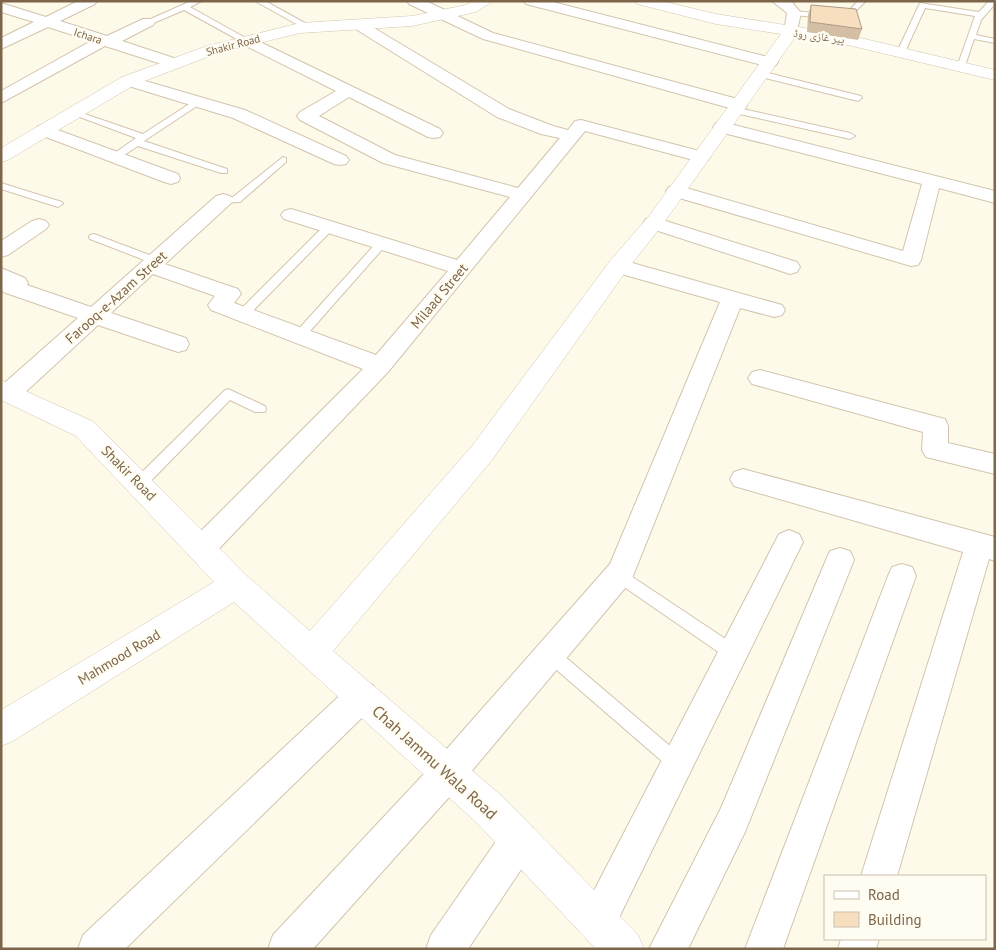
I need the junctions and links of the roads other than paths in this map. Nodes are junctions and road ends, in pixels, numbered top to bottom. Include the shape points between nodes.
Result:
1 (90, 1) edge
2 (198, 1) edge
3 (259, 1) edge
4 (414, 1) edge
5 (486, 1) edge
6 (531, 1) edge
7 (642, 1) edge
8 (779, 1) edge
9 (862, 1) edge
10 (993, 1) edge
11 (1, 7) edge
12 (185, 7) junction
13 (982, 13) junction
14 (995, 13) edge
15 (445, 14) junction
16 (45, 22) junction
17 (148, 22) joint
18 (792, 22) junction
19 (359, 25) junction
20 (310, 28) junction
21 (971, 36) junction
22 (246, 41) junction
23 (995, 41) edge
24 (105, 42) junction
25 (1, 44) edge
26 (901, 52) junction
27 (174, 63) junction
28 (961, 66) junction
29 (765, 68) junction
30 (995, 75) edge
31 (128, 81) junction
32 (348, 91) junction
33 (1, 98) edge
34 (858, 98) dead end
35 (197, 102) junction
36 (73, 113) junction
37 (732, 114) junction
38 (44, 130) junction
39 (434, 133) dead end
40 (572, 136) junction
41 (850, 136) dead end
42 (140, 140) junction
43 (1, 156) edge
44 (115, 157) junction
45 (701, 157) junction
46 (283, 160) dead end
47 (340, 160) dead end
48 (224, 171) dead end
49 (171, 178) dead end
50 (932, 181) junction
51 (1, 186) edge
52 (676, 191) junction
53 (523, 195) junction
54 (995, 197) edge
55 (223, 200) joint
56 (58, 204) dead end
57 (290, 215) dead end
58 (653, 223) junction
59 (38, 225) dead end
60 (329, 227) junction
61 (94, 237) dead end
62 (382, 243) junction
63 (1, 251) edge
64 (153, 263) junction
65 (618, 266) junction
66 (790, 267) dead end
67 (462, 268) junction
68 (1, 275) edge
69 (733, 297) junction
70 (774, 310) dead end
71 (243, 314) junction
72 (96, 315) junction
73 (300, 335) junction
74 (178, 344) dead end
75 (380, 366) junction
76 (760, 378) dead end
77 (5, 391) edge
78 (260, 409) dead end
79 (995, 464) edge
80 (743, 479) dead end
81 (139, 484) junction
82 (788, 542) dead end
83 (987, 547) edge
84 (202, 548) junction
85 (840, 560) dead end
86 (619, 575) junction
87 (902, 576) dead end
88 (236, 585) junction
89 (312, 652) junction
90 (733, 653) junction
91 (550, 654) junction
92 (362, 696) junction
93 (1, 728) edge
94 (677, 763) junction
95 (448, 772) junction
96 (519, 840) junction
97 (879, 875) edge
98 (613, 940) edge
99 (96, 949) edge
100 (287, 949) edge
101 (445, 949) edge
102 (668, 949) edge
103 (764, 949) edge

1 - 16 street
2 - 12 lane
3 - 20 lane
4 - 15 street
5 - 15 street, Shakir Road via 472,9
6 - 29 street
7 - 18 street, پیر غازی روڈ via 716,19
8 - 18 street via 789,6
9 - 18 lane via 846,18
10 - 13 lane
11 - 16 street, Ichara
12 - 17 lane
12 - 22 lane
13 - 14 lane
13 - 21 lane
13 - 26 lane via 923,5
15 - 19 street, Shakir Road via 412,21
15 - 37 street via 488,36
16 - 24 street, Ichara
16 - 25 street
17 - 24 street
18 - 26 street, پیر غازی روڈ
18 - 29 street
19 - 20 street, Shakir Road
19 - 40 street via 503,114
20 - 22 street, Shakir Road
21 - 23 lane
21 - 28 lane
22 - 27 street, Shakir Road
22 - 32 street
24 - 27 street, Ichara
24 - 33 street
26 - 28 street, پیر غازی روڈ
27 - 31 street, Shakir Road
28 - 30 street, پیر غازی روڈ
29 - 34 lane
29 - 37 street
31 - 35 street
31 - 36 street, Shakir Road
32 - 39 street
32 - 53 street via 306,116 389,159
35 - 42 lane
35 - 47 street via 239,114
36 - 38 street, Shakir Road
36 - 42 lane
37 - 41 lane
37 - 45 street
37 - 50 street
38 - 43 street, Shakir Road
38 - 44 street
40 - 45 street, Milaad Street via 581,125
40 - 53 street, Milaad Street
42 - 44 lane
42 - 48 lane
44 - 49 street
45 - 52 street
46 - 55 lane via 236,200
50 - 52 street via 911,260
50 - 54 street
51 - 56 lane
52 - 58 street
53 - 67 street, Milaad Street
55 - 64 street, Farooq-e-Azam Street
57 - 60 street
58 - 65 street
58 - 66 street
59 - 63 street
60 - 62 street
60 - 71 lane
61 - 64 lane
62 - 67 street
62 - 73 lane
64 - 71 street via 230,294 219,305
64 - 72 street, Farooq-e-Azam Street
65 - 69 street
65 - 89 street via 482,453
67 - 75 street, Milaad Street
68 - 72 street via 17,283 10,287
69 - 70 street
69 - 86 street
71 - 73 street
72 - 74 street
72 - 77 street, Farooq-e-Azam Street
73 - 75 street
75 - 84 street, Milaad Street
76 - 79 street via 936,426 935,450
77 - 81 street, Shakir Road via 86,429
78 - 81 lane via 228,394
80 - 83 street
81 - 84 street, Shakir Road
82 - 90 street
83 - 97 street
84 - 88 street, Shakir Road
85 - 102 street via 733,820
86 - 90 lane
86 - 91 street
87 - 103 street
88 - 89 street, Chah Jammu Wala Road
88 - 93 street, Mahmood Road
89 - 92 street, Chah Jammu Wala Road
90 - 94 street
91 - 94 lane
91 - 95 street
92 - 95 street, Chah Jammu Wala Road
92 - 99 street
94 - 98 street
95 - 96 street, Chah Jammu Wala Road
95 - 100 street
96 - 98 street, Chah Jammu Wala Road
96 - 101 street

